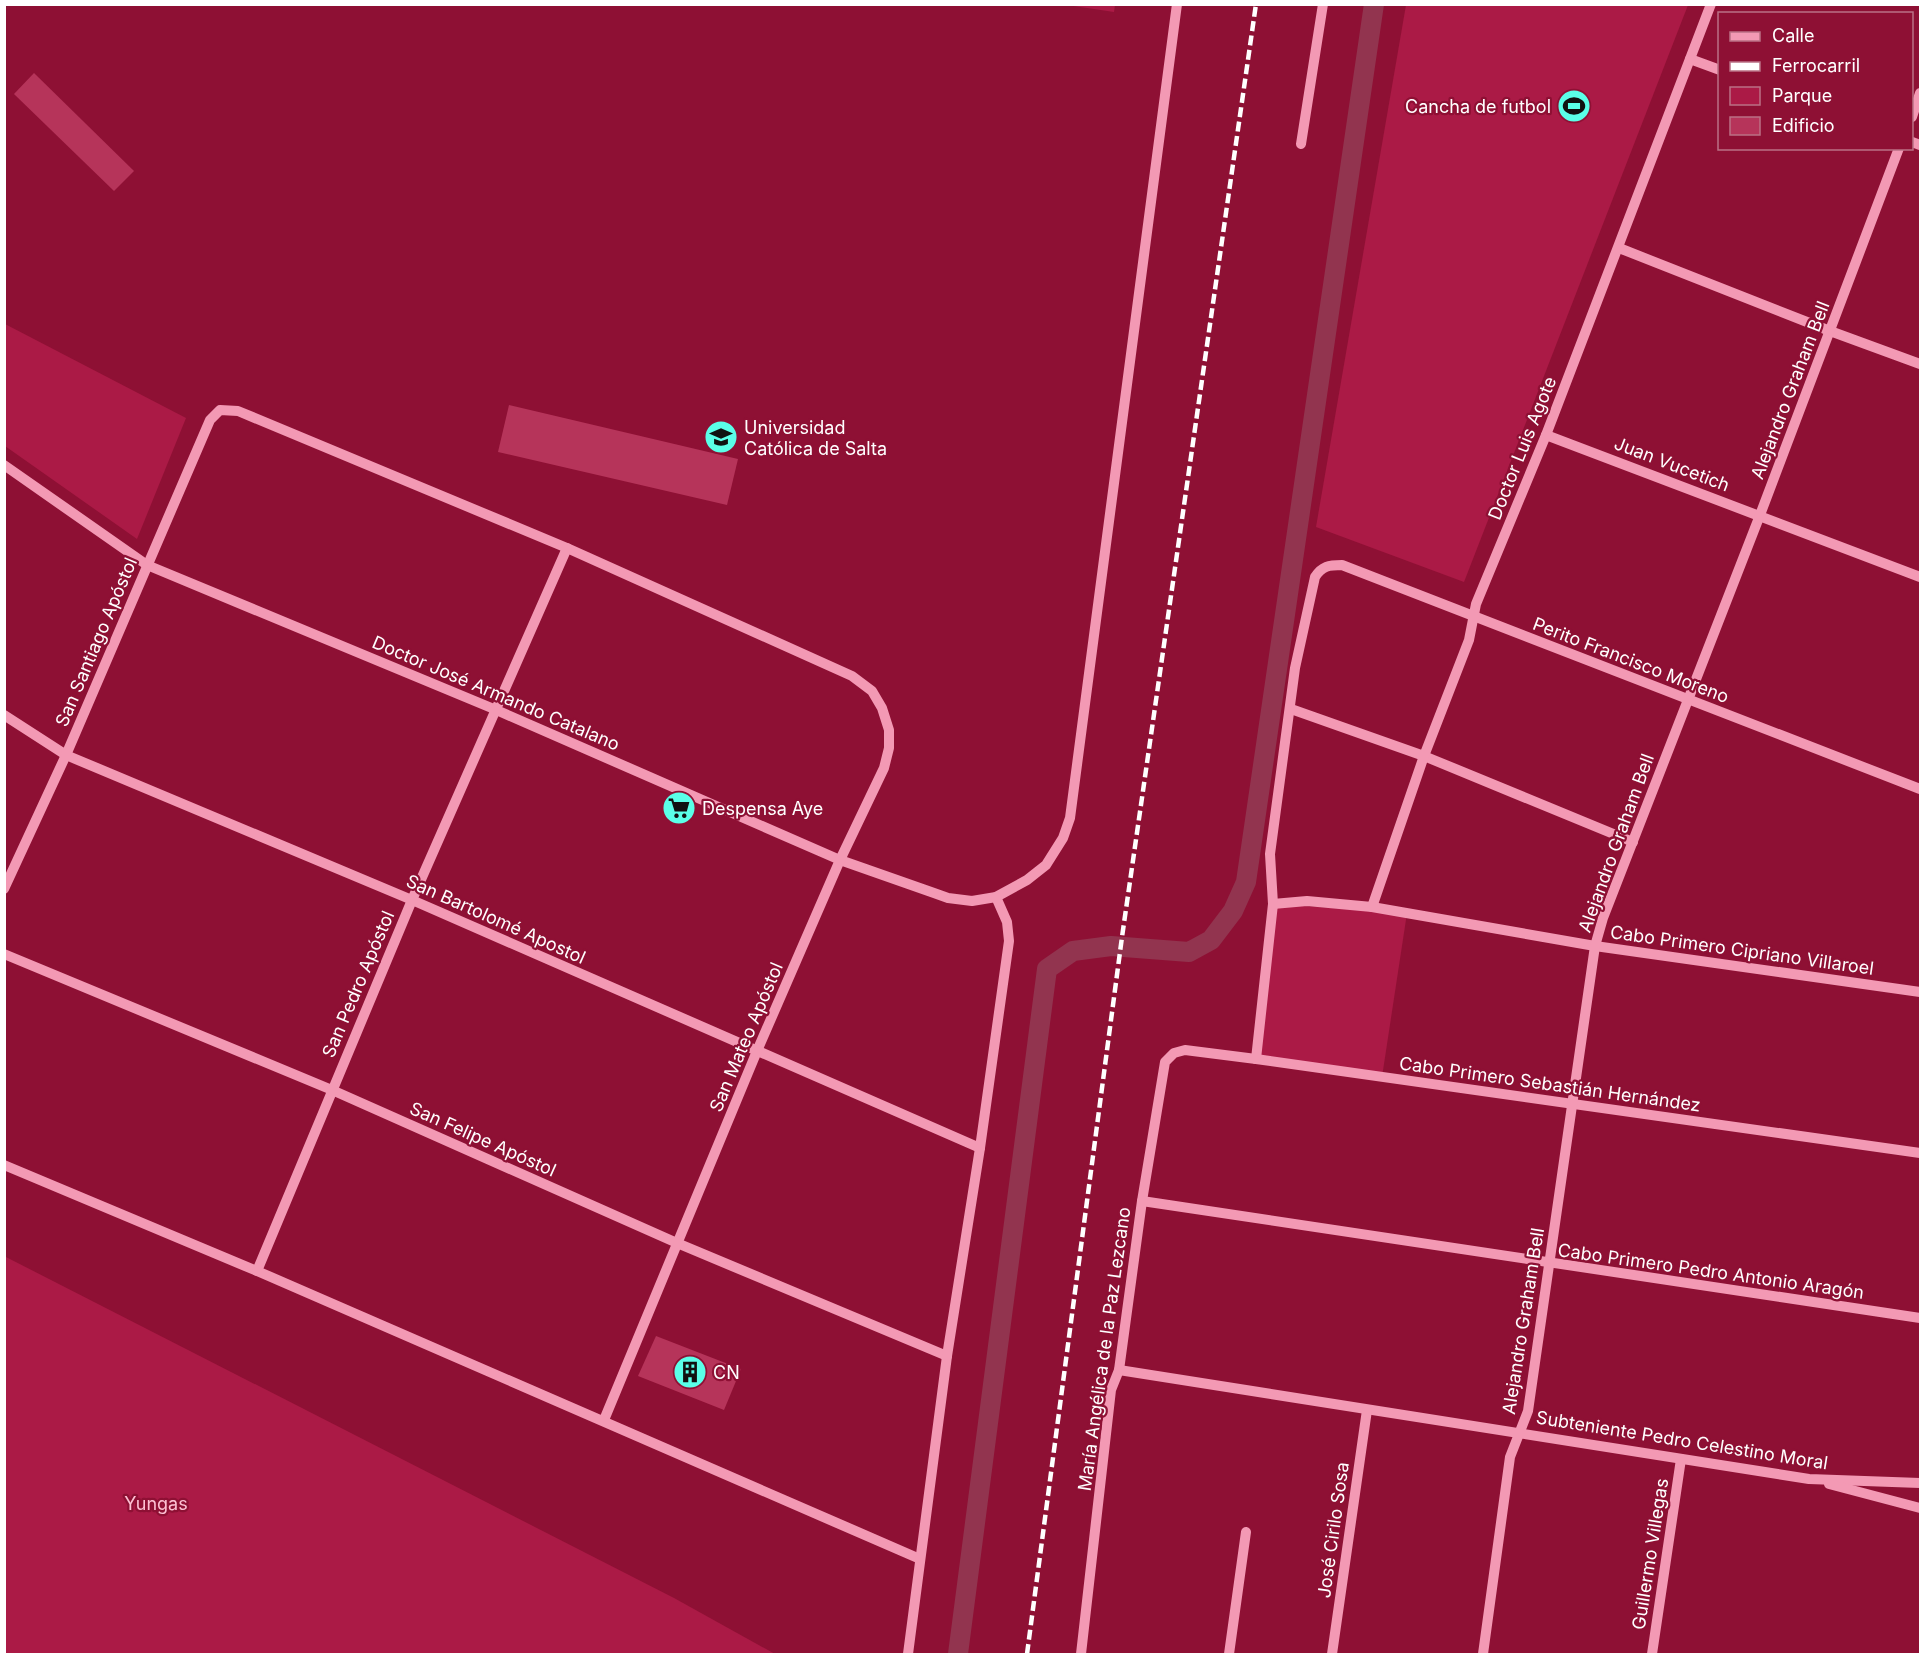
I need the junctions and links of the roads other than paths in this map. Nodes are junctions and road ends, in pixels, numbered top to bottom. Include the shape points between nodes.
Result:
1 (1177, 4) edge
2 (1323, 4) edge
3 (1711, 4) edge
4 (1690, 59) junction
5 (1718, 70) edge
6 (1920, 93) edge
7 (1913, 112) edge
8 (1301, 144) dead end
9 (1898, 150) edge
10 (1619, 249) junction
11 (1830, 331) junction
12 (1920, 364) edge
13 (220, 410) joint
14 (1546, 435) junction
15 (4, 465) edge
16 (1760, 515) junction
17 (567, 548) junction
18 (147, 565) junction
19 (1920, 577) edge
20 (1474, 616) junction
21 (1688, 700) junction
22 (494, 709) junction
23 (1291, 709) junction
24 (4, 714) edge
25 (66, 755) junction
26 (1424, 756) junction
27 (1920, 789) edge
28 (1633, 842) junction
29 (840, 860) junction
30 (4, 889) edge
31 (996, 897) junction
32 (412, 900) junction
33 (1273, 904) junction
34 (1372, 907) junction
35 (1595, 946) junction
36 (4, 954) edge
37 (1920, 992) edge
38 (757, 1052) junction
39 (1174, 1053) joint
40 (1256, 1059) junction
41 (332, 1090) junction
42 (1574, 1103) junction
43 (980, 1148) junction
44 (1920, 1153) edge
45 (4, 1165) edge
46 (1142, 1201) junction
47 (678, 1243) junction
48 (1550, 1264) junction
49 (257, 1271) junction
50 (1920, 1318) edge
51 (947, 1356) junction
52 (1119, 1370) junction
53 (1367, 1410) junction
54 (604, 1420) junction
55 (1520, 1432) junction
56 (1681, 1459) junction
57 (1809, 1479) junction
58 (1920, 1483) edge
59 (1920, 1508) edge
60 (1246, 1532) dead end
61 (920, 1559) junction
62 (908, 1654) edge
63 (1081, 1654) edge
64 (1229, 1654) edge
65 (1332, 1654) edge
66 (1483, 1654) edge
67 (1652, 1654) edge

1 - 31 street via 1070,818 1046,866
2 - 8 street
3 - 4 street, Doctor Luis Agote
4 - 5 street
4 - 10 street, Doctor Luis Agote
6 - 7 street
9 - 11 street, Alejandro Graham Bell
10 - 11 street
10 - 14 street, Doctor Luis Agote
11 - 12 street
11 - 16 street, Alejandro Graham Bell
13 - 17 street, San Mateo Apóstol via 238,411
13 - 18 street, San Santiago Apóstol via 210,420
14 - 16 street, Juan Vucetich
14 - 20 street, Doctor Luis Agote
15 - 18 street, Doctor José Armando Catalano
16 - 19 street, Juan Vucetich
16 - 21 street, Alejandro Graham Bell
17 - 22 street, San Pedro Apóstol
17 - 29 street, San Mateo Apóstol via 852,676 872,691 889,730 889,748 884,768
18 - 22 street, Doctor José Armando Catalano
18 - 25 street, San Santiago Apóstol
20 - 21 street, Perito Francisco Moreno
20 - 23 street, Perito Francisco Moreno via 1342,566 1320,569 1310,592
20 - 26 street, Doctor Luis Agote via 1469,640
21 - 27 street, Perito Francisco Moreno
21 - 28 street, Alejandro Graham Bell
22 - 29 street, Doctor José Armando Catalano
22 - 32 street, San Pedro Apóstol
23 - 26 street
23 - 33 street via 1270,854
24 - 25 street, San Bartolomé Apostol
25 - 30 street, San Santiago Apóstol
25 - 32 street, San Bartolomé Apostol
26 - 28 street
26 - 34 street, Doctor Luis Agote
28 - 35 street, Alejandro Graham Bell
29 - 31 street, Doctor José Armando Catalano via 948,898
29 - 38 street, San Mateo Apóstol
31 - 43 street via 1007,922 1009,941
32 - 38 street, San Bartolomé Apostol
32 - 41 street, San Pedro Apóstol
33 - 34 street, Cabo Primero Cipriano Villaroel via 1307,901
33 - 40 street
34 - 35 street, Cabo Primero Cipriano Villaroel
35 - 37 street, Cabo Primero Cipriano Villaroel
35 - 42 street, Alejandro Graham Bell
36 - 41 street, San Felipe Apóstol
38 - 43 street, San Bartolomé Apostol
38 - 47 street, San Mateo Apóstol
39 - 40 street, Cabo Primero Sebastián Hernández via 1185,1050
39 - 46 street, María Angélica de la Paz Lezcano via 1165,1062
40 - 42 street, Cabo Primero Sebastián Hernández
41 - 47 street, San Felipe Apóstol
41 - 49 street, San Pedro Apóstol
42 - 44 street, Cabo Primero Sebastián Hernández
42 - 48 street, Alejandro Graham Bell
43 - 51 street
45 - 49 street
46 - 48 street, Cabo Primero Pedro Antonio Aragón
46 - 52 street, María Angélica de la Paz Lezcano
47 - 51 street, San Felipe Apóstol
47 - 54 street, San Mateo Apóstol
48 - 50 street, Cabo Primero Pedro Antonio Aragón
48 - 55 street, Alejandro Graham Bell via 1528,1411
49 - 54 street
51 - 61 street
52 - 53 street, Subteniente Pedro Celestino Moral
52 - 63 street, María Angélica de la Paz Lezcano via 1110,1390
53 - 55 street, Subteniente Pedro Celestino Moral
53 - 65 street, José Cirilo Sosa
54 - 61 street
55 - 56 street, Subteniente Pedro Celestino Moral
55 - 66 street, Alejandro Graham Bell via 1510,1456
56 - 57 street, Subteniente Pedro Celestino Moral
56 - 67 street, Guillermo Villegas
57 - 58 street, Subteniente Pedro Celestino Moral
57 - 59 street
60 - 64 street
61 - 62 street

